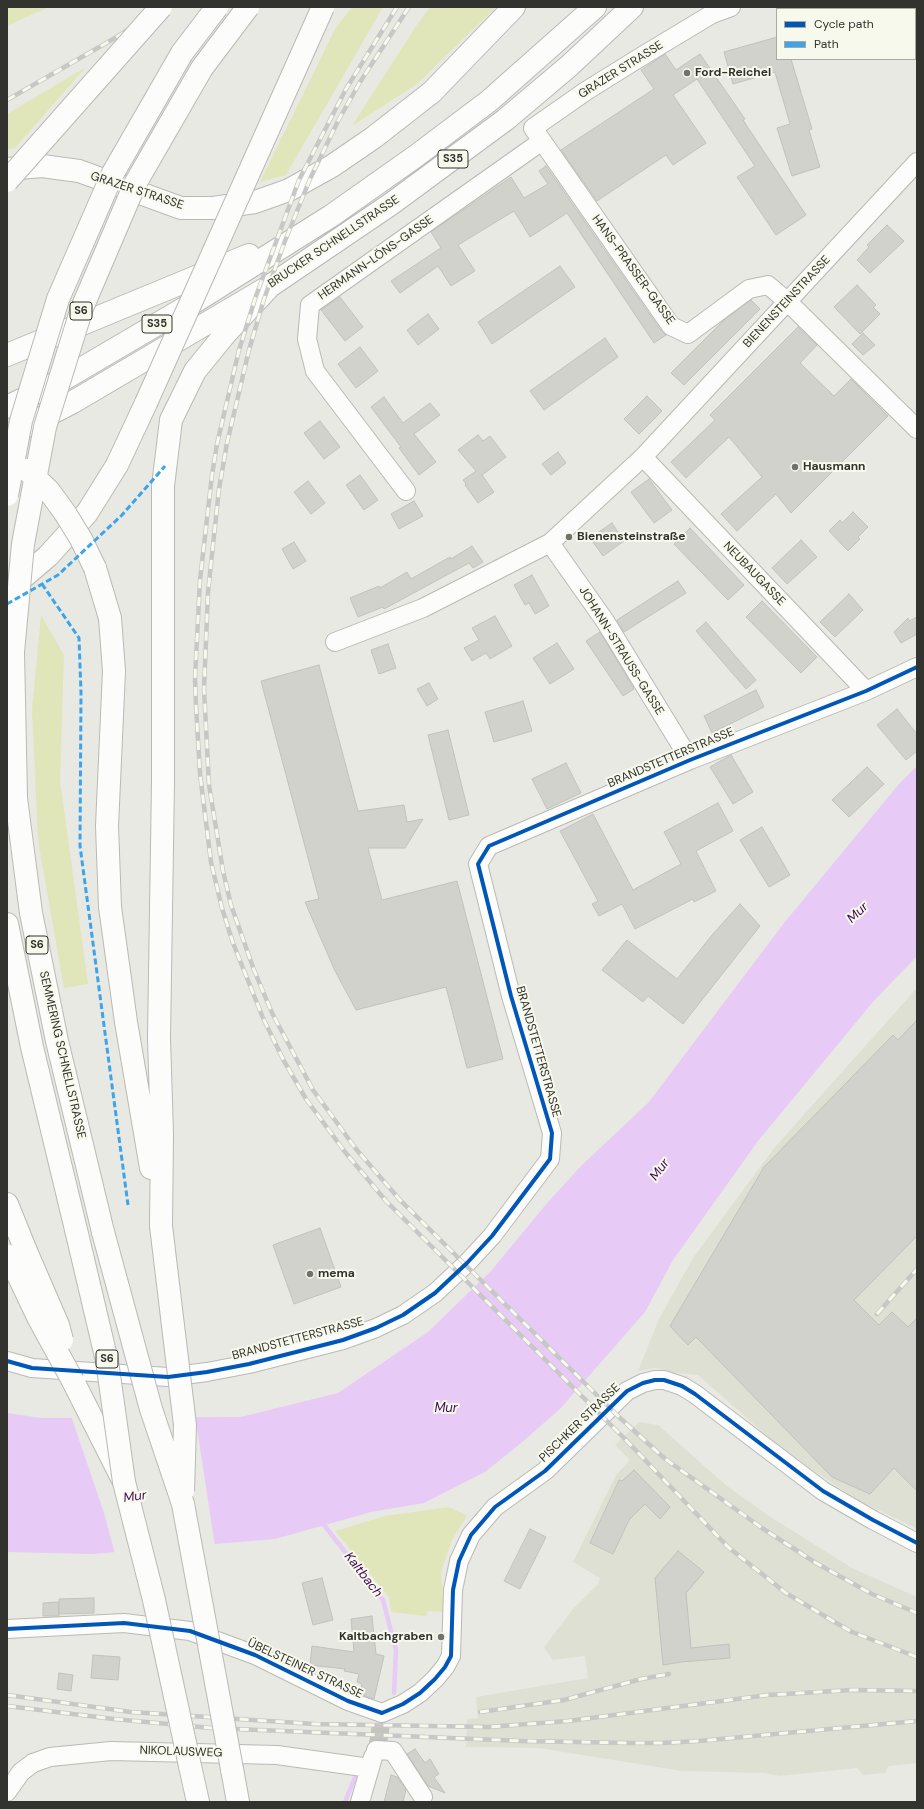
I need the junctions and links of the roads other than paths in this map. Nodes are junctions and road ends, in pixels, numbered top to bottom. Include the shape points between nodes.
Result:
1 (161, 7) edge
2 (216, 7) edge
3 (248, 7) edge
4 (323, 7) edge
5 (514, 7) edge
6 (595, 7) edge
7 (632, 7) edge
8 (731, 7) edge
9 (710, 11) edge
10 (538, 135) junction
11 (917, 162) edge
12 (7, 169) edge
13 (7, 181) edge
14 (302, 234) junction
15 (270, 286) junction
16 (788, 302) junction
17 (7, 355) edge
18 (7, 407) edge
19 (917, 429) edge
20 (7, 436) edge
21 (7, 454) edge
22 (643, 457) junction
23 (406, 491) dead end
24 (7, 495) edge
25 (550, 543) junction
26 (7, 591) edge
27 (335, 642) dead end
28 (917, 667) edge
29 (866, 691) junction
30 (690, 760) junction
31 (7, 924) edge
32 (7, 1204) edge
33 (161, 1226) junction
34 (14, 1253) edge
35 (7, 1361) edge
36 (124, 1482) junction
37 (183, 1504) junction
38 (917, 1543) edge
39 (7, 1629) edge
40 (382, 1715) joint
41 (370, 1768) junction
42 (7, 1792) edge
43 (423, 1797) dead end
44 (198, 1802) edge
45 (238, 1802) edge
46 (360, 1802) edge

1 - 13 main road, bridge
2 - 24 main road, S6, bridge via 182,53 113,172 61,292 22,421
3 - 37 main road, SEMMERING SCHNELLSTRASSE / S6, bridge via 202,68 135,184 82,308 45,427 23,544 13,652 16,798 31,913 57,1041 103,1232 150,1409
4 - 26 main road, bridge via 117,465 87,514 48,556
5 - 12 main road, GRAZER STRASSE via 432,92 373,138 332,166 289,190 255,202 213,208 182,208 79,171 42,166
6 - 14 main road, BRUCKER SCHNELLSTRASSE / S35 via 489,101 416,156
7 - 15 main road, BRUCKER SCHNELLSTRASSE / S35 via 569,66 505,120 391,204
8 - 9 street, GRAZER STRASSE
9 - 10 street, GRAZER STRASSE via 586,91
10 - 16 street, HANS-PRASSER-GASSE via 671,326 688,334 749,289 768,285
10 - 23 street, HERMANN-LÖNS-GASSE via 310,305 307,339 315,371
11 - 16 street, BIENENSTEINSTRASSE
14 - 17 main road
14 - 18 main road, BRUCKER SCHNELLSTRASSE / S35 via 78,371
15 - 20 main road, BRUCKER SCHNELLSTRASSE / S35 via 73,402
15 - 33 main road via 195,371 170,420 163,486 163,782 159,1038
16 - 19 street, HANS-PRASSER-GASSE
16 - 22 street, BIENENSTEINSTRASSE
21 - 33 main road, bridge via 26,468 49,491 65,513 95,568 110,618 114,671 107,826 110,907 126,1022
22 - 25 street, BIENENSTEINSTRASSE
22 - 29 street, NEUBAUGASSE
25 - 27 street, BIENENSTEINSTRASSE via 423,608
25 - 30 street, JOHANN-STRAUSS-GASSE via 605,621
28 - 29 street, BRANDSTETTERSTRASSE
29 - 30 street, BRANDSTETTERSTRASSE
30 - 35 street, BRANDSTETTERSTRASSE via 489,846 478,864 511,996 552,1132 550,1159 492,1236 434,1293 403,1315 343,1340 206,1372 168,1377 32,1368
31 - 36 main road, S6, bridge via 32,1047 107,1361
32 - 34 main road
33 - 37 main road, bridge via 185,1425
34 - 36 main road, bridge via 58,1325 73,1381
36 - 44 main road, S6, bridge via 154,1600
37 - 45 main road, SEMMERING SCHNELLSTRASSE / S6, bridge
38 - 40 street, PISCHKER STRASSE via 823,1491 682,1386 664,1380 643,1383 627,1391 546,1471 495,1507 471,1535 459,1561 453,1590 451,1656 435,1679 420,1692
39 - 40 street, ÜBELSTEINER STRASSE via 124,1623 190,1631 256,1655
41 - 42 street, NIKOLAUSWEG via 277,1755 97,1752 50,1756 33,1763 21,1772
41 - 43 street via 377,1747 393,1751
41 - 46 street

